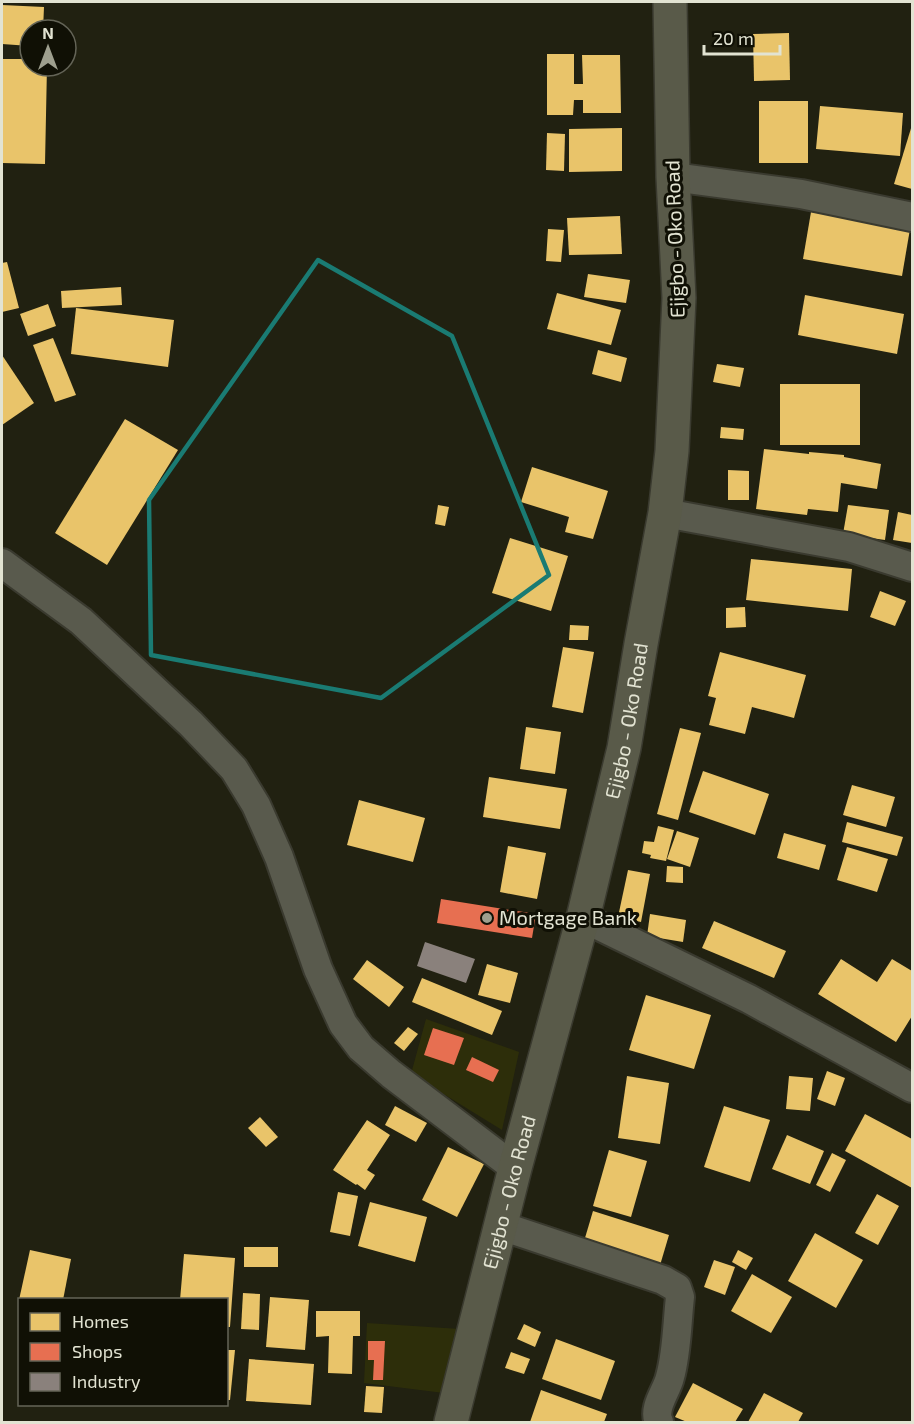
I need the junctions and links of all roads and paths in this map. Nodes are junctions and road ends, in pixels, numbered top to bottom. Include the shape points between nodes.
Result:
1 (670, 2) edge
2 (673, 177) junction
3 (912, 217) edge
4 (665, 513) junction
5 (2, 563) edge
6 (912, 567) edge
7 (583, 918) junction
8 (912, 1088) edge
9 (515, 1168) junction
10 (501, 1226) junction
11 (451, 1422) edge
12 (659, 1422) edge

1 - 2 main road, Ejigbo - Oko Road
2 - 3 street via 801,194
2 - 4 main road, Ejigbo - Oko Road via 679,298
4 - 6 street via 849,547
4 - 7 main road, Ejigbo - Oko Road via 624,748
5 - 9 street via 81,621 234,769 256,805 279,857 318,969 343,1024 361,1048 391,1074
7 - 8 street via 749,999
7 - 9 main road, Ejigbo - Oko Road
9 - 10 main road, Ejigbo - Oko Road
10 - 11 main road, Ejigbo - Oko Road
10 - 12 street via 677,1288 680,1297 674,1359 659,1404

